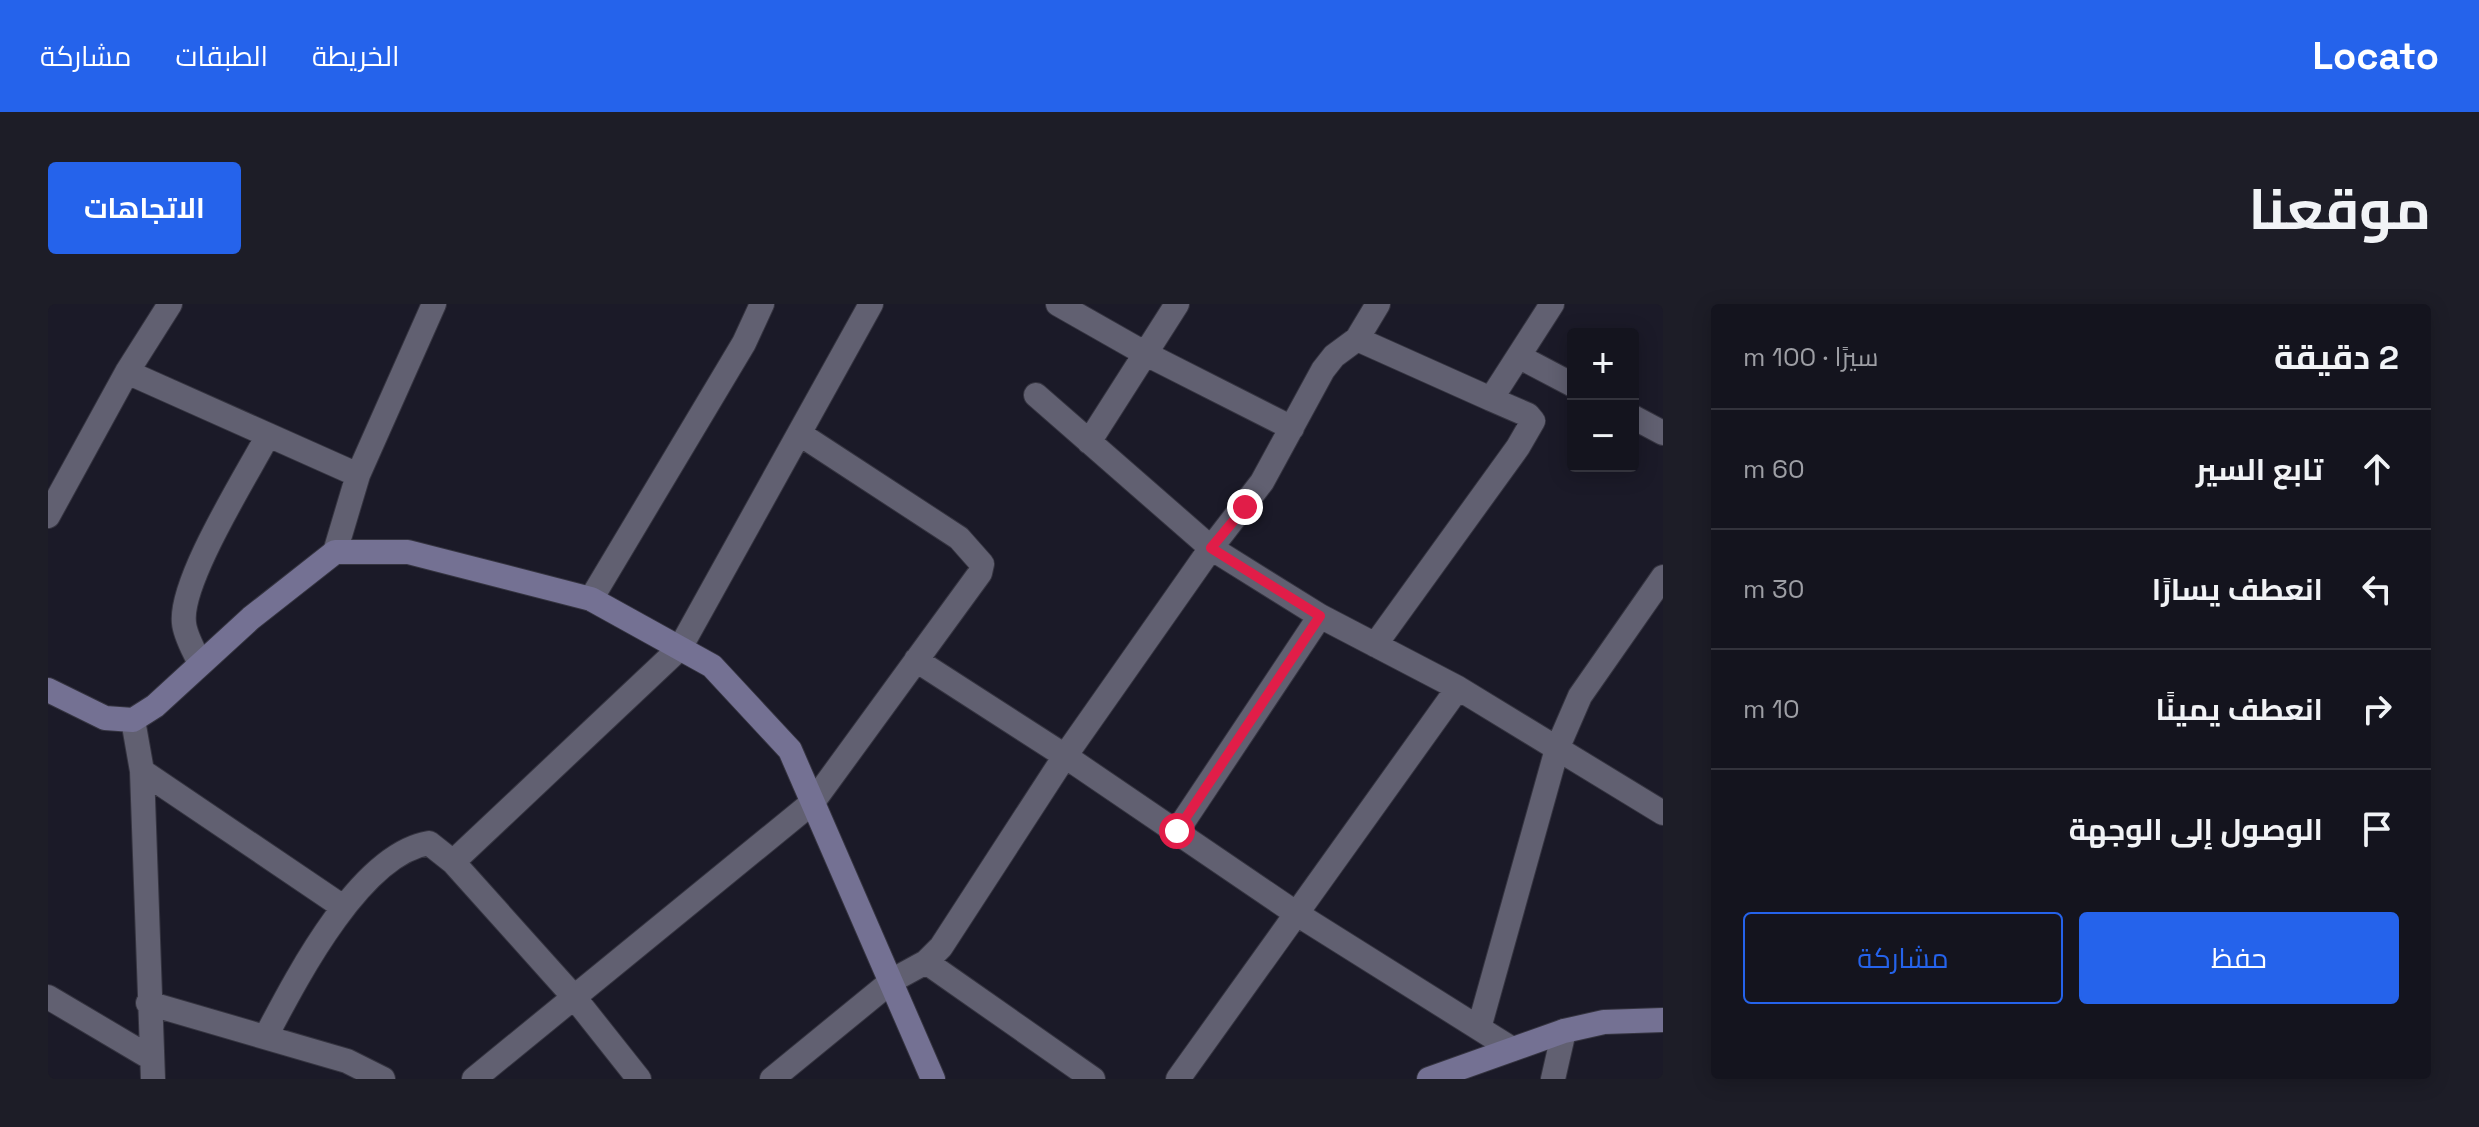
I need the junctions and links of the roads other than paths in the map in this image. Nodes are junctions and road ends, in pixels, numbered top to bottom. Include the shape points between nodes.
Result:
1 (170, 304) edge
2 (434, 304) edge
3 (762, 304) edge
4 (871, 304) edge
5 (1058, 304) edge
6 (1177, 304) edge
7 (1378, 304) edge
8 (1552, 304) edge
9 (1357, 339) junction
10 (1146, 354) junction
11 (1520, 357) junction
12 (127, 372) junction
13 (1567, 382) edge
14 (1036, 395) dead end
15 (1491, 399) junction
16 (1639, 420) edge
17 (1292, 428) junction
18 (1663, 433) edge
19 (800, 434) junction
20 (268, 435) junction
21 (1089, 442) junction
22 (358, 475) junction
23 (48, 516) edge
24 (1211, 548) junction
25 (335, 552) junction
26 (1663, 577) edge
27 (591, 599) junction
28 (1320, 616) junction
29 (1375, 645) junction
30 (680, 648) junction
31 (916, 660) junction
32 (200, 664) junction
33 (1458, 688) junction
34 (48, 690) edge
35 (133, 720) junction
36 (1557, 749) junction
37 (1065, 756) junction
38 (142, 771) junction
39 (813, 802) junction
40 (1663, 813) edge
41 (1177, 831) junction
42 (453, 862) junction
43 (343, 907) junction
44 (1297, 914) junction
45 (926, 962) junction
46 (893, 980) junction
47 (48, 997) edge
48 (574, 997) junction
49 (148, 1003) junction
50 (1663, 1020) edge
51 (1479, 1028) junction
52 (1564, 1031) junction
53 (266, 1036) junction
54 (1512, 1049) junction
55 (152, 1068) edge
56 (1432, 1078) edge
57 (383, 1079) edge
58 (474, 1079) edge
59 (639, 1079) edge
60 (772, 1079) edge
61 (933, 1079) edge
62 (1093, 1079) edge
63 (1178, 1079) edge
64 (1553, 1079) edge

1 - 12 street
2 - 22 street
3 - 27 street
4 - 19 street
5 - 10 street
6 - 10 street
7 - 9 street
8 - 11 street
9 - 15 street
9 - 17 street via 1334,356
10 - 17 street
10 - 21 street
11 - 13 street
11 - 15 street
12 - 20 street
12 - 23 street
14 - 21 street
15 - 29 street via 1533,421
16 - 18 street
17 - 24 street via 1262,482
19 - 30 street
19 - 31 street via 959,538 982,564
20 - 22 street
20 - 32 street via 189,591 183,623
21 - 24 street
22 - 25 street
24 - 28 street
24 - 37 street
25 - 27 street via 408,552
25 - 32 street
26 - 36 street via 1580,696
27 - 30 street
28 - 29 street
28 - 41 street
29 - 33 street
30 - 39 street via 712,666 790,750
30 - 42 street
31 - 37 street
31 - 39 street
32 - 35 street
33 - 36 street
33 - 44 street
34 - 35 street via 105,718
35 - 38 street
36 - 40 street
36 - 51 street
37 - 41 street
37 - 45 street via 941,947
38 - 43 street
38 - 49 street
39 - 46 street
39 - 48 street
41 - 44 street
42 - 43 street via 429,843 417,845 383,868
42 - 48 street
43 - 53 street via 306,961
44 - 51 street
44 - 63 street
45 - 46 street
45 - 62 street
46 - 60 street
46 - 61 street
47 - 55 street
48 - 58 street
48 - 59 street
49 - 53 street
49 - 55 street
50 - 52 street via 1604,1022
51 - 54 street
52 - 54 street
52 - 64 street
53 - 57 street via 347,1061
54 - 56 street

